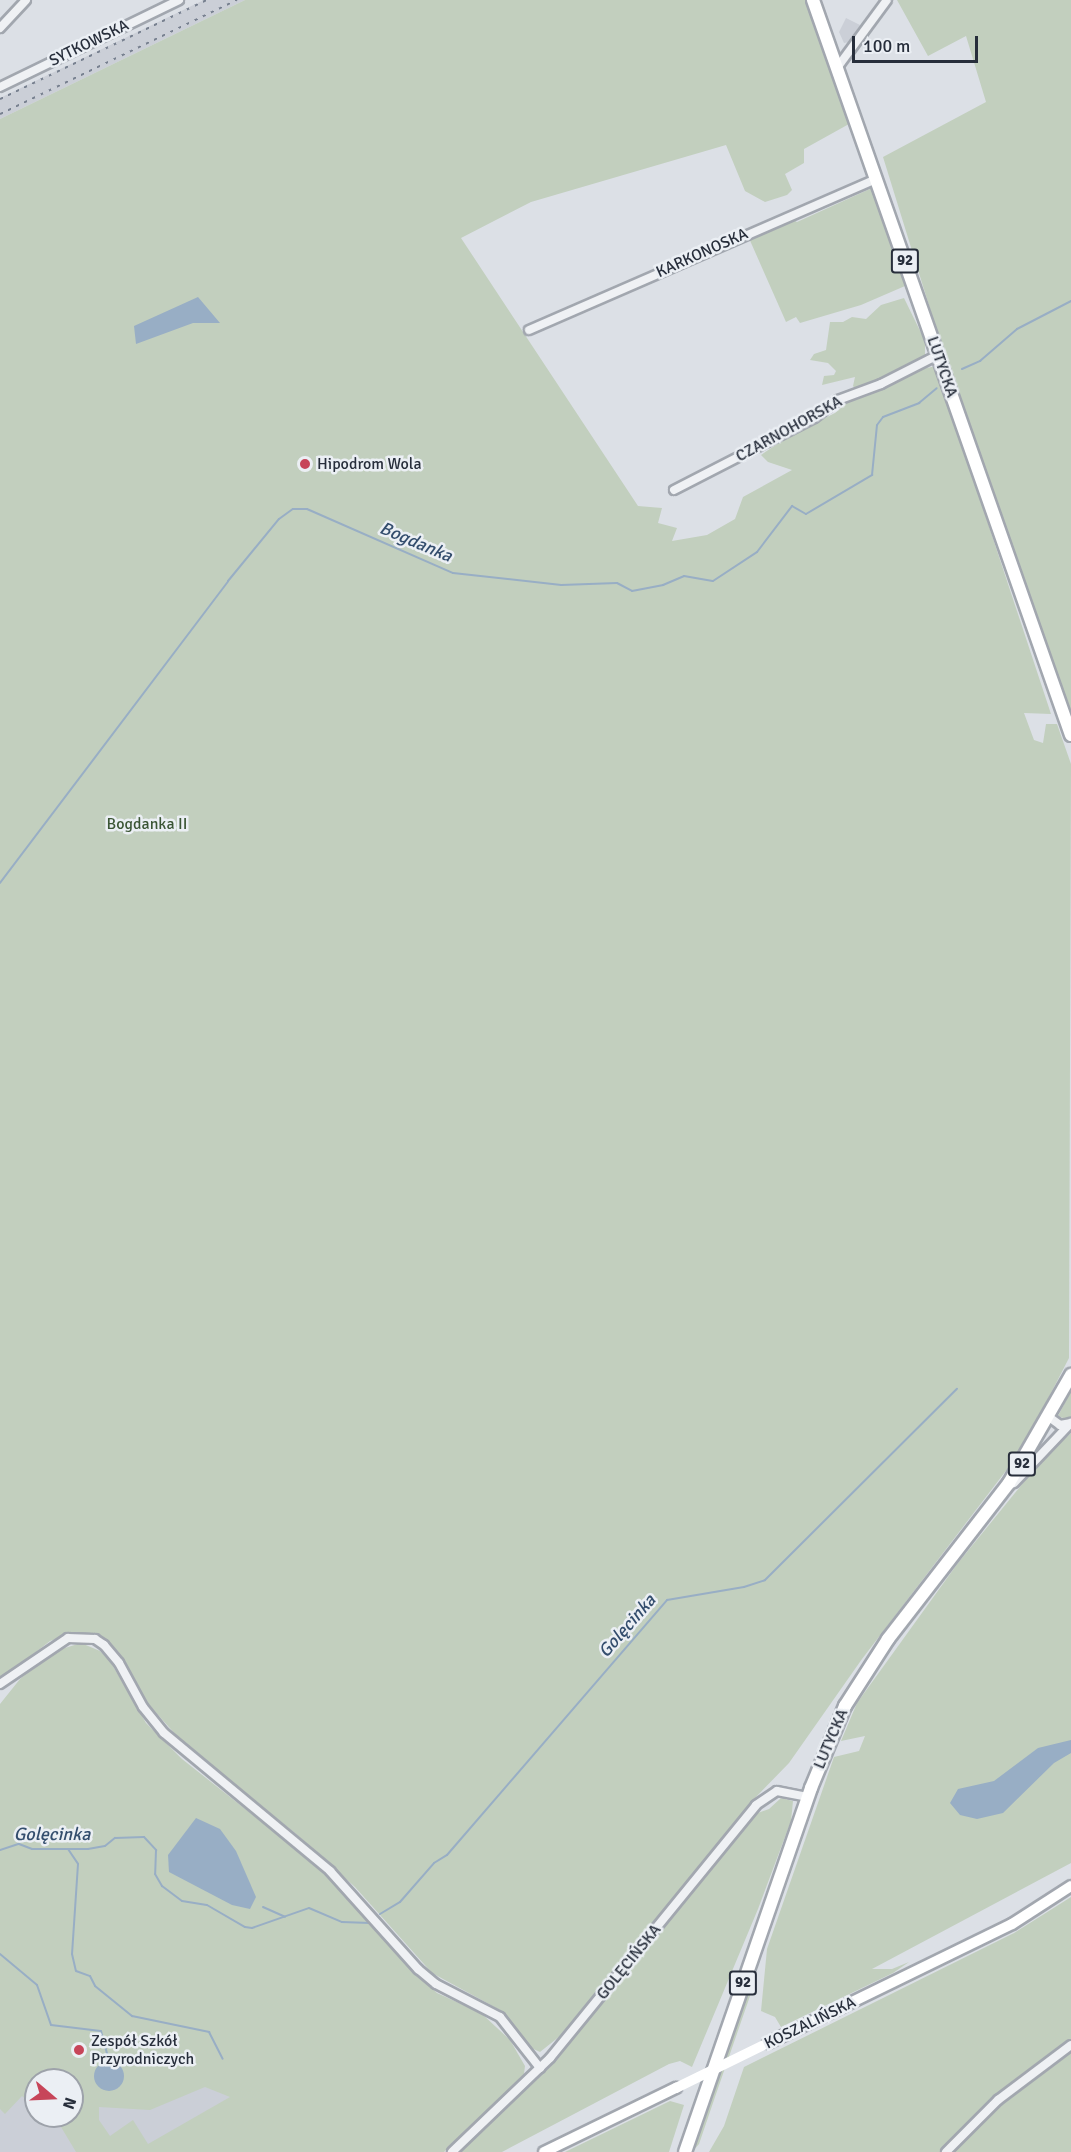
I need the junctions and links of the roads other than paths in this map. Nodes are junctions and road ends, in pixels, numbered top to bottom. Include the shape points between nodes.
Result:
1 (26, 0) edge
2 (179, 0) edge
3 (813, 0) edge
4 (887, 0) edge
5 (0, 28) edge
6 (837, 68) junction
7 (0, 87) edge
8 (876, 179) junction
9 (530, 330) dead end
10 (938, 355) junction
11 (674, 490) dead end
12 (1071, 735) edge
13 (1071, 1374) edge
14 (1049, 1417) junction
15 (1071, 1423) edge
16 (991, 1508) junction
17 (0, 1684) edge
18 (808, 1797) junction
19 (1071, 1886) edge
20 (1071, 2045) edge
21 (540, 2068) junction
22 (452, 2152) edge
23 (544, 2152) edge
24 (685, 2152) edge
25 (946, 2152) edge

1 - 5 street
2 - 7 street, SYTKOWSKA
3 - 6 main road, LUTYCKA / 92
4 - 6 street
6 - 8 main road, LUTYCKA / 92
8 - 9 street, KARKONOSKA
8 - 10 main road, LUTYCKA / 92
10 - 11 street, CZARNOHORSKA via 881,384 838,400 814,418
10 - 12 main road, LUTYCKA / 92
13 - 14 main road, LUTYCKA / 92
14 - 15 street via 1060,1425
14 - 16 main road, LUTYCKA / 92
15 - 16 street
16 - 18 main road, LUTYCKA / 92 via 858,1681
17 - 21 street via 69,1638 95,1639 104,1645 120,1663 143,1707 164,1733 330,1871 430,1979 500,2017
18 - 21 street, GOLĘCIŃSKA via 777,1791 756,1805
18 - 24 main road, LUTYCKA / 92
19 - 23 street, KOSZALIŃSKA, bridge via 1012,1924
20 - 25 street via 998,2100
21 - 22 street, GOLĘCIŃSKA

